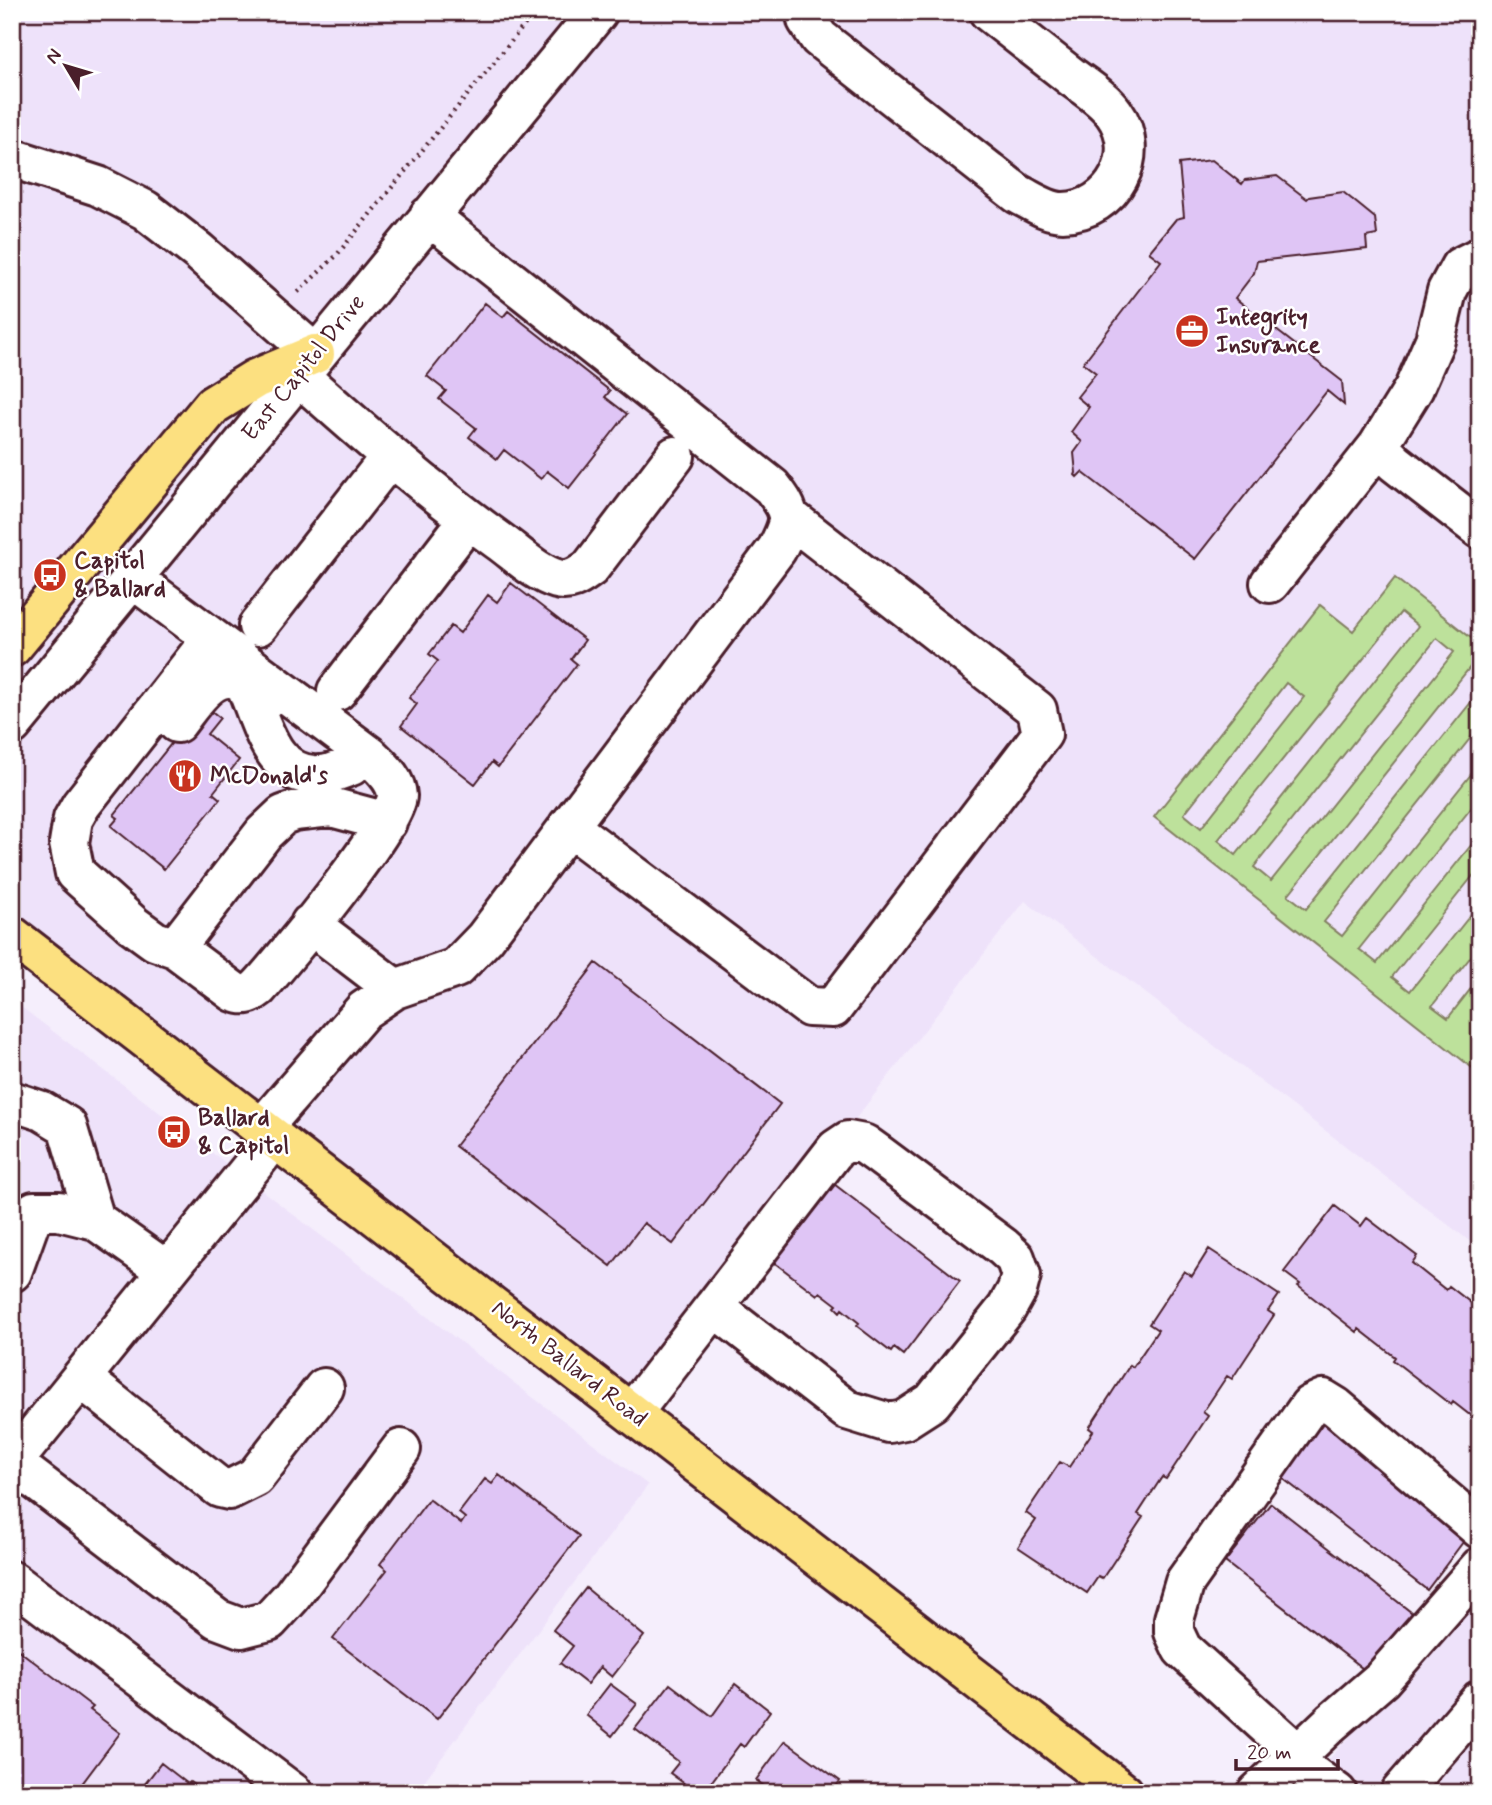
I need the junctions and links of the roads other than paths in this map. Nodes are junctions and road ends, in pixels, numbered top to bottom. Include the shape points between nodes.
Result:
1 (598, 12) edge
2 (806, 12) edge
3 (989, 12) edge
4 (12, 158) edge
5 (429, 216) junction
6 (1480, 257) edge
7 (306, 364) junction
8 (1378, 446) junction
9 (675, 456) dead end
10 (390, 457) junction
11 (1474, 512) edge
12 (788, 516) junction
13 (469, 519) junction
14 (132, 578) junction
15 (1270, 583) dead end
16 (258, 626) dead end
17 (212, 638) junction
18 (12, 647) edge
19 (337, 691) dead end
20 (12, 725) edge
21 (392, 809) junction
22 (568, 826) junction
23 (72, 860) junction
24 (310, 924) junction
25 (12, 936) edge
26 (175, 948) junction
27 (395, 989) junction
28 (12, 1101) edge
29 (269, 1133) junction
30 (95, 1220) junction
31 (167, 1271) junction
32 (12, 1272) edge
33 (714, 1307) junction
34 (81, 1378) junction
35 (324, 1388) dead end
36 (632, 1413) junction
37 (401, 1449) dead end
38 (13, 1463) edge
39 (1480, 1529) edge
40 (1480, 1567) edge
41 (12, 1581) edge
42 (1480, 1700) edge
43 (1295, 1757) junction
44 (293, 1793) edge
45 (1124, 1793) edge
46 (1257, 1793) edge
47 (1337, 1793) edge
48 (1400, 1793) edge

1 - 5 street, East Capitol Drive
2 - 3 street via 819,38 1018,194 1061,212 1091,207 1114,187 1126,156 1124,132 1095,94
4 - 7 street via 98,186 145,210 198,251
5 - 7 street, East Capitol Drive
5 - 12 street via 772,487 787,506
6 - 8 street via 1460,267 1414,388
7 - 10 street
7 - 14 street, East Capitol Drive
7 - 18 main road via 255,379 213,405
8 - 11 street via 1395,463
8 - 15 street
9 - 13 street via 590,568 576,579 558,579 538,569
10 - 13 street
10 - 16 street
12 - 22 street via 777,549
12 - 22 street via 1037,710 1042,734 833,1009 809,1007
13 - 19 street
14 - 17 street
14 - 20 street, East Capitol Drive
17 - 21 street via 370,756 393,784
17 - 23 street via 81,805 70,832
21 - 23 street via 351,766 237,679 225,677 208,687
21 - 24 street
21 - 26 street via 331,807 283,815
22 - 27 street via 485,938 456,968
23 - 26 street via 75,873 115,910 155,941
24 - 26 street via 250,994 233,992
24 - 27 street
25 - 29 main road, North Ballard Road
27 - 29 street via 364,1010
28 - 30 street via 42,1111 66,1126
29 - 31 street
29 - 36 main road, North Ballard Road
30 - 31 street
30 - 32 street via 59,1211 34,1211
31 - 34 street
33 - 33 street via 847,1410 889,1423 904,1420 932,1402 1007,1308 1021,1275 1015,1258 1003,1247 864,1144 848,1141 836,1149
33 - 36 street
34 - 35 street via 220,1488 229,1490 254,1477
34 - 38 street
36 - 45 main road, North Ballard Road
37 - 38 street via 291,1597 269,1621 241,1628 217,1619
39 - 43 street via 1336,1407 1323,1399 1310,1405 1185,1582 1174,1619 1182,1650
40 - 43 street via 1382,1679
41 - 44 street
42 - 48 street
43 - 46 street
43 - 47 street

